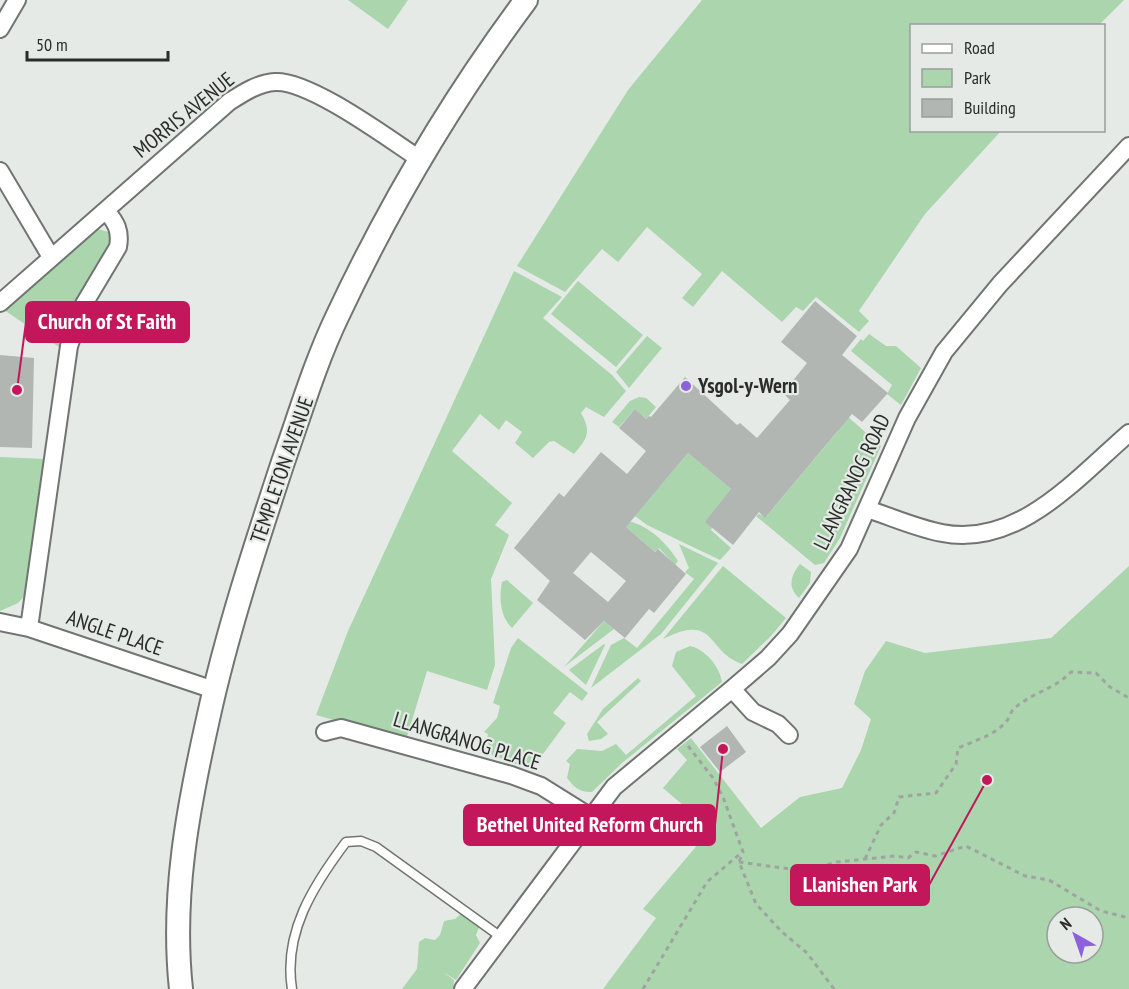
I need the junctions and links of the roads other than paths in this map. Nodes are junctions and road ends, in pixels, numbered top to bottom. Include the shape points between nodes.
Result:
1 (17, 0) edge
2 (526, 0) edge
3 (0, 29) edge
4 (1129, 146) edge
5 (421, 159) junction
6 (0, 171) edge
7 (106, 211) junction
8 (51, 257) junction
9 (0, 303) edge
10 (1129, 433) edge
11 (867, 509) junction
12 (0, 621) edge
13 (29, 628) junction
14 (732, 689) junction
15 (214, 690) junction
16 (325, 732) dead end
17 (789, 735) dead end
18 (589, 816) junction
19 (501, 938) junction
20 (181, 989) edge
21 (292, 989) edge
22 (463, 989) edge

1 - 3 street
2 - 5 street, TEMPLETON AVENUE via 480,63
4 - 11 street, LLANGRANOG ROAD via 1000,284 944,352 907,418
5 - 7 street, MORRIS AVENUE via 313,92 286,82 264,83 229,102
5 - 15 street, TEMPLETON AVENUE via 343,303 321,356 265,516
6 - 8 street
7 - 8 street, MORRIS AVENUE
7 - 13 street via 115,221 120,238 84,304 69,346
8 - 9 street, MORRIS AVENUE
10 - 11 street via 1036,511 1002,529 974,535 942,533
11 - 14 street, LLANGRANOG ROAD via 849,549 790,634
12 - 13 street, ANGLE PLACE
13 - 15 street, ANGLE PLACE
14 - 17 street via 753,712 778,724
14 - 18 street, LLANGRANOG ROAD via 624,776
15 - 20 street, TEMPLETON AVENUE via 182,855 177,923
16 - 18 street, LLANGRANOG PLACE via 341,728 492,768 540,786
18 - 19 street, LLANGRANOG ROAD
19 - 21 lane via 376,847 361,841 346,842 299,916 291,947
19 - 22 street, LLANGRANOG ROAD

